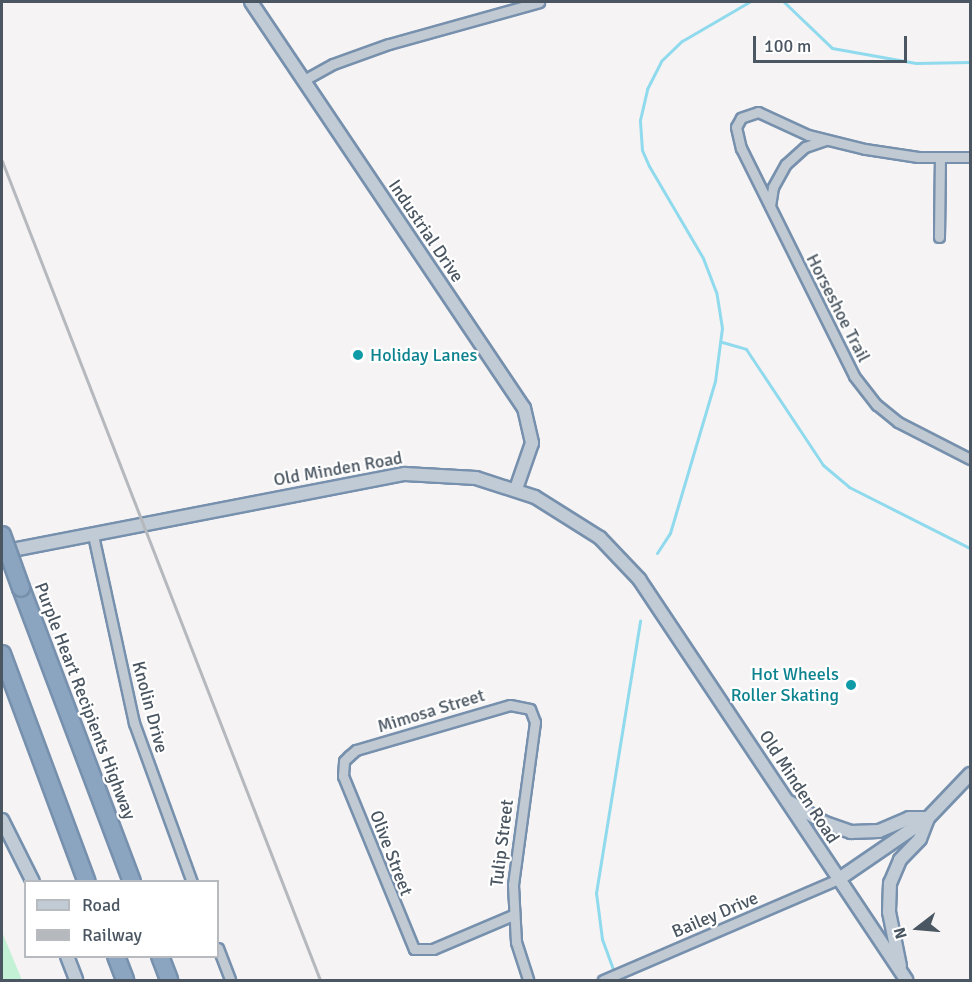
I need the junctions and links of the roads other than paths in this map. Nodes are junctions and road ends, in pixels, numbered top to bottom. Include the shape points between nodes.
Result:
1 (251, 2) edge
2 (539, 2) edge
3 (304, 80) junction
4 (825, 140) junction
5 (970, 157) edge
6 (940, 158) junction
7 (770, 206) junction
8 (939, 237) dead end
9 (970, 459) edge
10 (516, 489) junction
11 (2, 535) edge
12 (93, 535) junction
13 (2, 552) edge
14 (2, 654) edge
15 (530, 709) joint
16 (344, 761) joint
17 (970, 774) edge
18 (786, 800) junction
19 (928, 818) junction
20 (2, 820) edge
21 (839, 879) junction
22 (32, 880) edge
23 (86, 880) edge
24 (131, 880) edge
25 (191, 880) edge
26 (513, 915) junction
27 (219, 951) edge
28 (67, 958) edge
29 (116, 958) edge
30 (160, 958) edge
31 (904, 977) edge
32 (604, 980) edge
33 (76, 981) edge
34 (125, 981) edge
35 (169, 981) edge
36 (230, 981) edge
37 (528, 981) edge

1 - 3 main road, Industrial Drive
2 - 3 street via 389,44 333,64
3 - 10 main road, Industrial Drive via 524,408 532,443
4 - 6 street via 893,155
4 - 7 street via 805,147 786,164 773,188
4 - 7 street, Horseshoe Trail via 758,112 746,114 737,123 737,139
5 - 6 street
6 - 8 street
7 - 9 street, Horseshoe Trail via 841,352 865,391 898,422
10 - 12 main road, Old Minden Road via 463,476 390,476
10 - 18 main road, Old Minden Road via 576,520 627,564
11 - 24 highway, Purple Heart Recipients Highway, bridge
12 - 13 main road, Old Minden Road
12 - 25 street, Knolin Drive via 134,723
14 - 23 highway
15 - 16 street, Mimosa Street via 510,705 356,750
15 - 26 street, Tulip Street via 535,722 516,857
16 - 26 street, Olive Street via 343,776 407,940 419,951
17 - 19 main road
18 - 19 main road via 825,823 851,832 879,831 909,818
18 - 21 main road, Old Minden Road
19 - 21 main road
19 - 31 main road via 920,839 900,860 890,883 890,912
20 - 22 main road
21 - 31 main road, Old Minden Road
21 - 32 street, Bailey Drive
26 - 37 street, Tulip Street
27 - 36 street
28 - 33 main road
29 - 34 highway
30 - 35 highway

